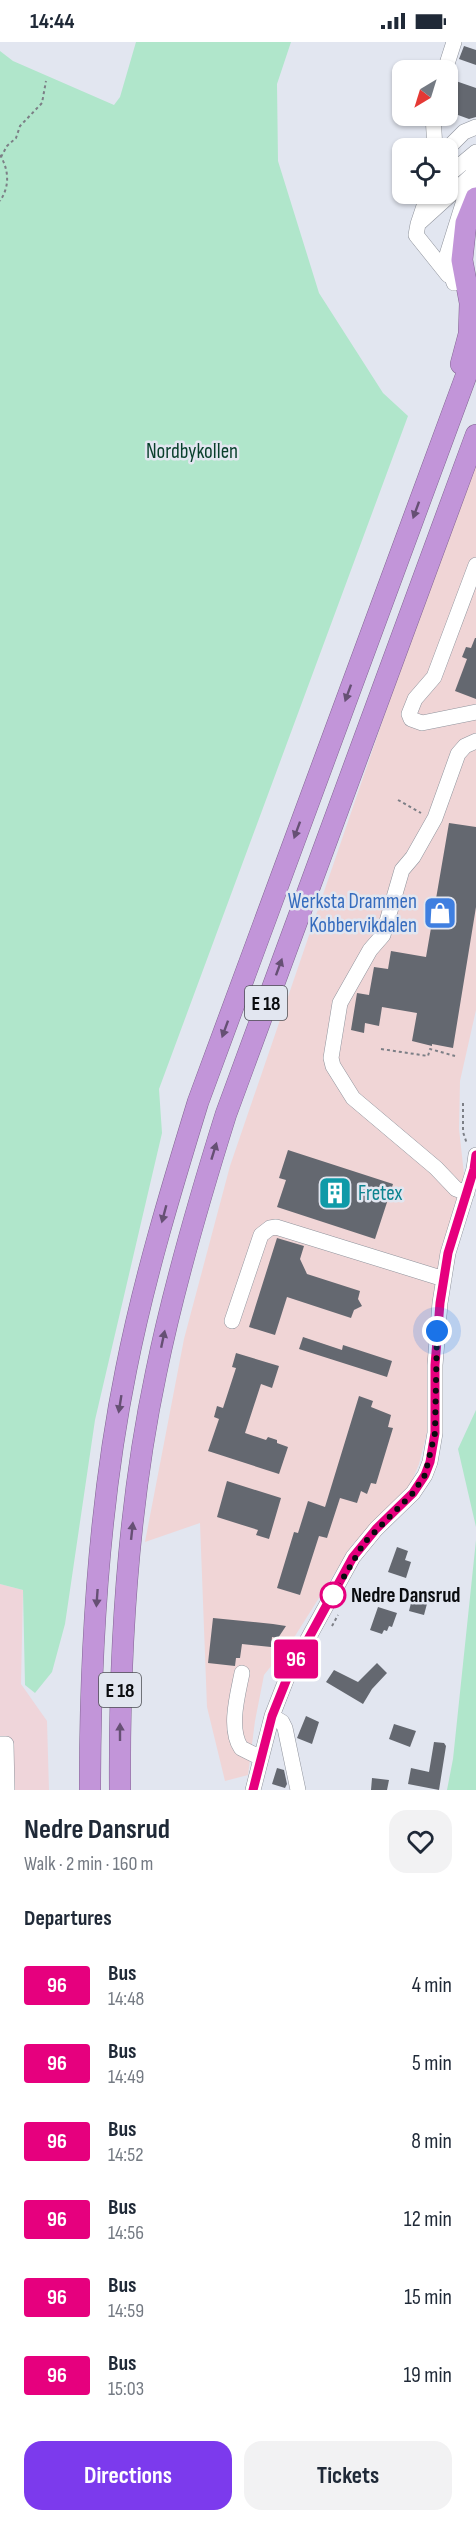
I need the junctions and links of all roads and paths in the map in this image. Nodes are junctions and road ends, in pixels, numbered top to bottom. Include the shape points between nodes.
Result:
1 (454, 42) edge
2 (448, 60) edge
3 (46, 81) dead end
4 (476, 127) edge
5 (458, 138) edge
6 (476, 152) edge
7 (1, 156) edge
8 (458, 167) edge
9 (474, 170) edge
10 (476, 198) edge
11 (0, 201) edge
12 (425, 204) edge
13 (418, 224) junction
14 (454, 283) junction
15 (470, 303) junction
16 (476, 349) edge
17 (476, 435) edge
18 (437, 455) junction
19 (476, 565) edge
20 (476, 712) edge
21 (476, 741) edge
22 (398, 800) dead end
23 (426, 815) dead end
24 (381, 1049) dead end
25 (455, 1056) dead end
26 (463, 1103) dead end
27 (476, 1147) edge
28 (476, 1155) edge
29 (467, 1193) junction
30 (444, 1280) junction
31 (232, 1321) dead end
32 (242, 1672) dead end
33 (272, 1716) junction
34 (3, 1744) edge
35 (261, 1758) junction
36 (7, 1790) edge
37 (90, 1790) edge
38 (120, 1790) edge
39 (253, 1790) edge
40 (298, 1790) edge

1 - 2 street
3 - 7 path via 42,103 20,126 16,138
4 - 5 street
6 - 8 street
7 - 11 path via 8,179
9 - 13 street
9 - 14 street via 446,258
10 - 15 highway via 466,223 462,260
12 - 13 street
13 - 14 street via 416,235
14 - 15 street
15 - 18 highway via 469,334
16 - 18 highway, E 18
38 -> 17 highway, E 18 via 120,1701 134,1514 155,1376 193,1219 226,1114
18 -> 37 highway, E 18 via 206,1080 165,1209 126,1370 106,1504 90,1700
19 - 20 street via 434,677 415,699 409,714 422,723
21 - 29 street via 458,754 435,818 402,870 383,934 340,1003 331,1058 353,1098 456,1189
22 - 23 path
24 - 25 path via 428,1056 430,1049
26 - 27 path via 465,1142
28 - 29 street
29 - 30 street via 448,1253
30 - 31 street via 270,1228 261,1235
30 - 33 street via 435,1365 435,1433 425,1475 353,1557 288,1676
32 - 35 street via 236,1724 238,1743 244,1752
33 - 35 street
33 - 40 street via 285,1728
34 - 36 street
35 - 39 street

